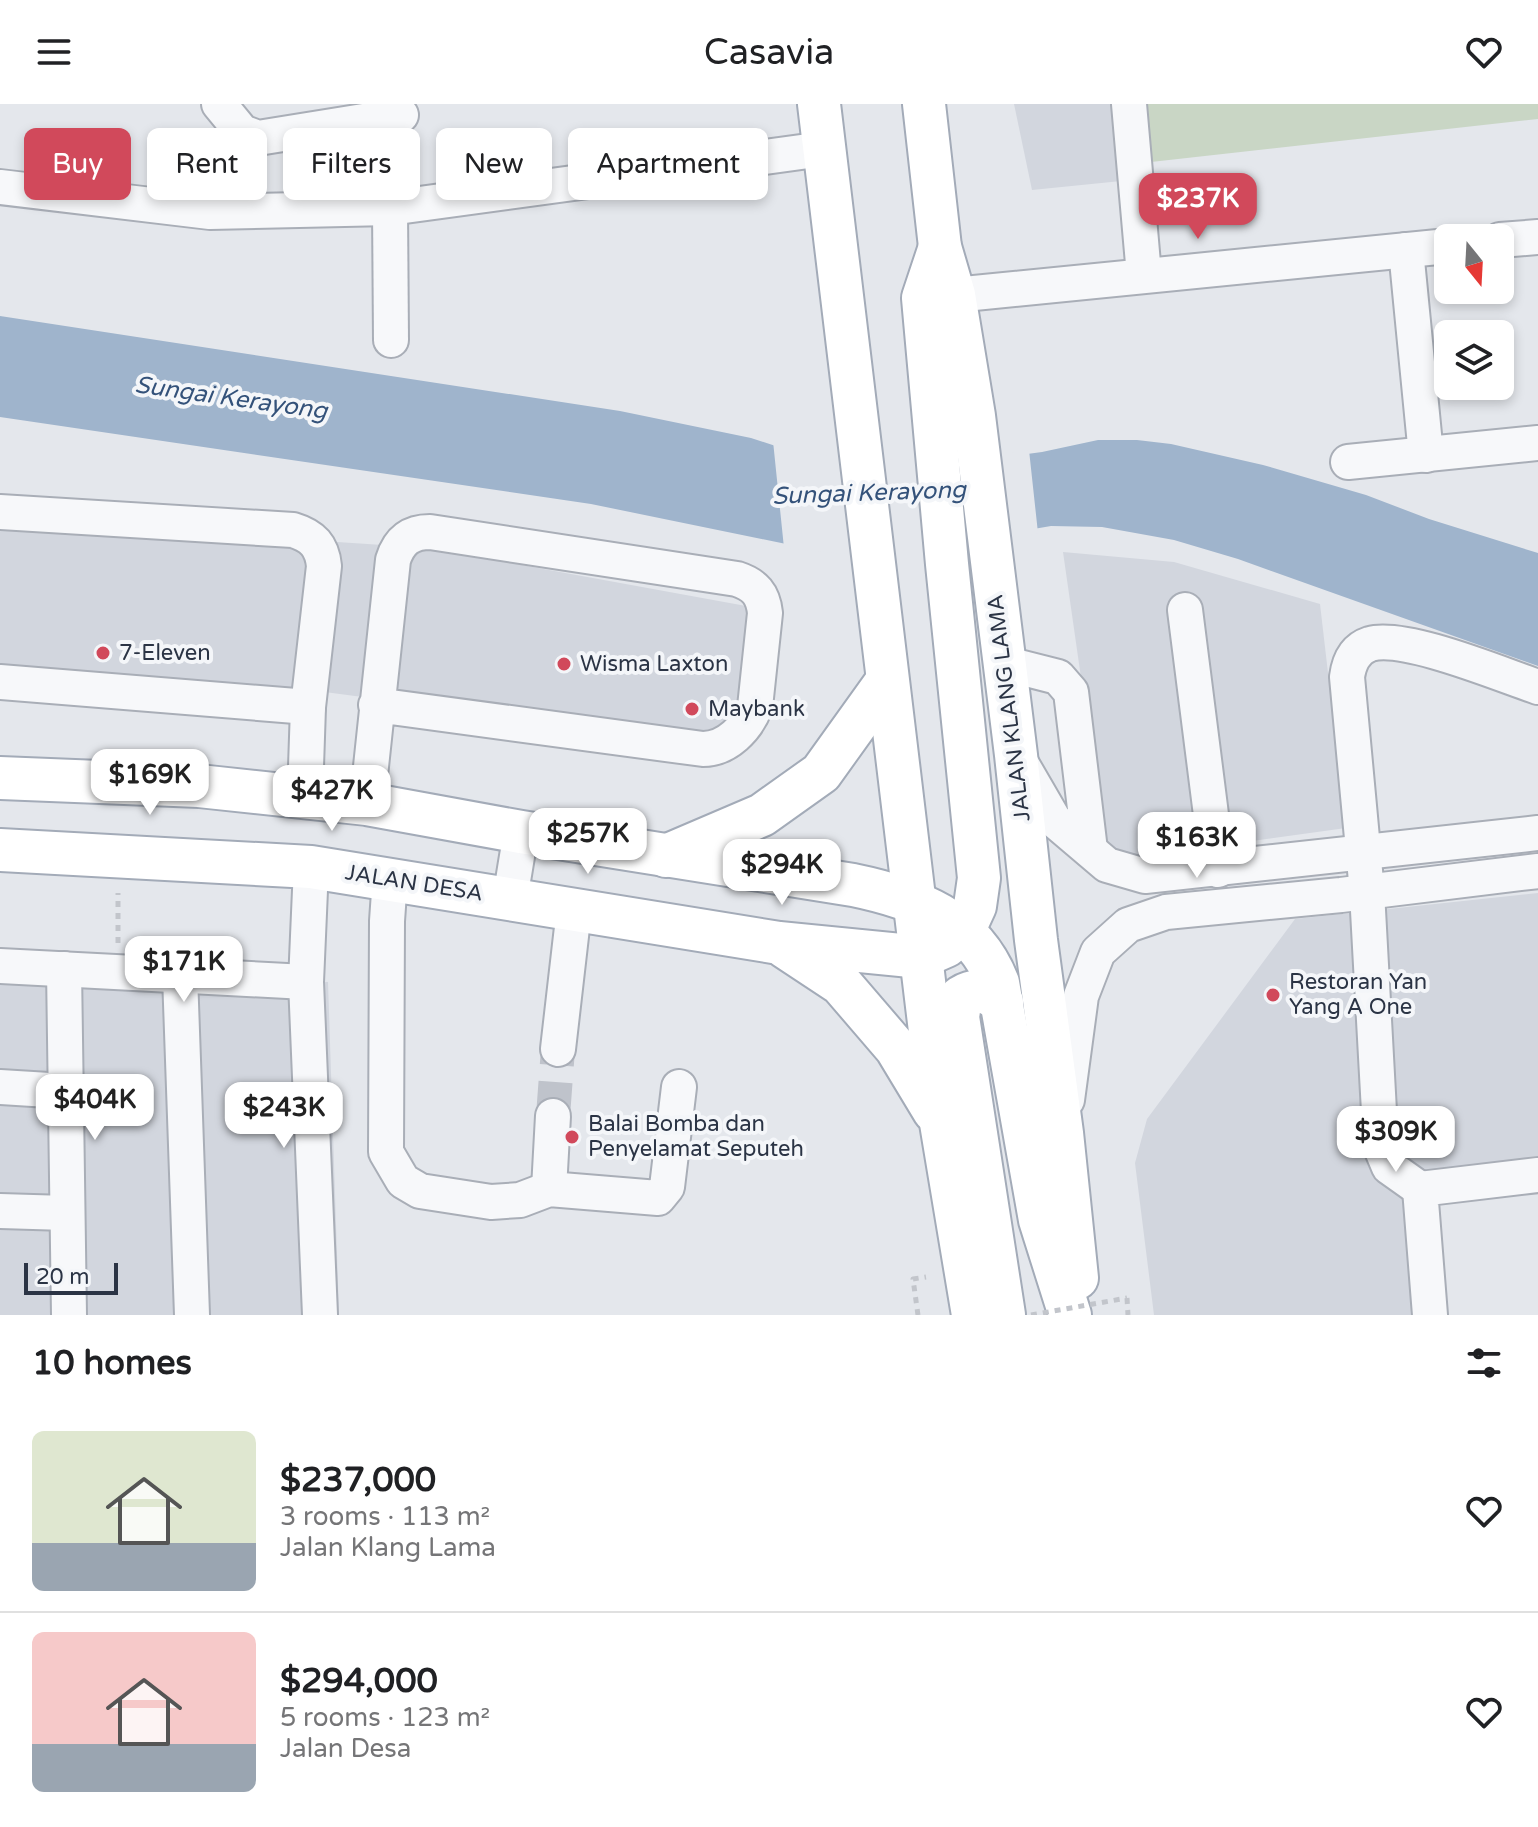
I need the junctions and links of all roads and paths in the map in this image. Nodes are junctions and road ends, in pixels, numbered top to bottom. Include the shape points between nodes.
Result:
1 (219, 104) edge
2 (819, 104) edge
3 (924, 104) edge
4 (1129, 104) edge
5 (401, 115) dead end
6 (823, 149) junction
7 (0, 187) edge
8 (390, 208) junction
9 (1538, 237) edge
10 (1514, 239) edge
11 (940, 247) junction
12 (1434, 247) edge
13 (1406, 250) junction
14 (1144, 275) junction
15 (954, 295) junction
16 (391, 340) dead end
17 (954, 418) junction
18 (1538, 443) edge
19 (1426, 455) junction
20 (1348, 462) dead end
21 (0, 512) edge
22 (1185, 610) dead end
23 (1003, 663) junction
24 (887, 681) junction
25 (0, 682) edge
26 (1538, 687) edge
27 (376, 705) junction
28 (308, 707) junction
29 (1016, 755) junction
30 (0, 778) edge
31 (305, 797) junction
32 (367, 804) junction
33 (521, 832) junction
34 (1538, 833) edge
35 (0, 850) edge
36 (1090, 850) junction
37 (1363, 854) junction
38 (666, 856) junction
39 (311, 867) junction
40 (1218, 870) junction
41 (1538, 871) edge
42 (390, 878) junction
43 (118, 892) dead end
44 (1367, 892) junction
45 (510, 899) junction
46 (914, 901) junction
47 (574, 910) junction
48 (964, 930) junction
49 (779, 943) junction
50 (921, 957) junction
51 (0, 966) edge
52 (64, 969) junction
53 (117, 972) junction
54 (180, 975) junction
55 (306, 982) junction
56 (1002, 1002) junction
57 (558, 1049) tunnel mouth
58 (0, 1087) edge
59 (679, 1087) dead end
60 (65, 1091) junction
61 (553, 1116) tunnel mouth
62 (941, 1123) junction
63 (1062, 1133) junction
64 (1538, 1175) edge
65 (549, 1189) junction
66 (1420, 1189) junction
67 (0, 1211) edge
68 (66, 1213) junction
69 (926, 1277) dead end
70 (69, 1315) edge
71 (192, 1315) edge
72 (320, 1315) edge
73 (918, 1315) edge
74 (973, 1315) edge
75 (1004, 1315) edge
76 (1031, 1315) edge
77 (1070, 1315) edge
78 (1081, 1315) edge
79 (1128, 1315) edge
80 (1430, 1315) edge

1 - 5 street via 242,132 258,138
2 - 6 main road
3 - 11 main road, JALAN KLANG LAMA
4 - 14 street
6 - 8 street
6 - 24 main road
7 - 8 street via 210,212
8 - 16 street
9 - 10 street
11 - 15 main road, JALAN KLANG LAMA
11 - 17 main road via 923,298
12 - 13 street
13 - 14 street
13 - 19 street
14 - 15 street
15 - 17 main road, JALAN KLANG LAMA
17 - 23 main road, JALAN KLANG LAMA via 992,559
17 - 48 main road via 947,564 979,878
18 - 19 street
19 - 20 street
21 - 28 street via 306,534 316,542 324,566
22 - 40 street
23 - 29 main road, JALAN KLANG LAMA
23 - 36 street via 1058,677 1071,692
24 - 38 main road via 821,773 762,815
24 - 46 main road
25 - 28 street
26 - 37 street via 1416,646 1381,642 1356,653 1347,677
27 - 27 street via 719,748 755,707 763,601 749,583 737,579 417,532 405,538 393,560
27 - 32 street
28 - 31 street
29 - 36 street via 1054,820
29 - 63 main road, JALAN KLANG LAMA
30 - 31 main road via 199,786
31 - 32 main road
32 - 33 main road
33 - 38 main road
33 - 45 street
34 - 37 street
35 - 39 main road, JALAN DESA
36 - 40 street via 1107,865 1145,876
37 - 40 street
37 - 44 street
38 - 46 main road via 853,885
39 - 42 main road, JALAN DESA
39 - 55 street
41 - 44 street
42 - 45 main road, JALAN DESA
42 - 65 street via 386,1152 394,1169 420,1191 491,1202 520,1200
43 - 53 path
44 - 63 street via 1166,912 1128,925 1098,952 1081,996
44 - 66 street via 1382,1154 1389,1167
45 - 47 main road, JALAN DESA
46 - 48 main road
46 - 50 main road
47 - 49 main road, JALAN DESA
47 - 57 street
48 - 50 main road
48 - 56 main road via 990,963
49 - 50 main road, JALAN DESA
49 - 62 main road via 841,984 896,1048
50 - 62 main road
51 - 52 street
52 - 53 street
52 - 60 street
53 - 54 street
54 - 55 street
54 - 71 street
55 - 72 street
56 - 75 main road via 988,992 967,993 961,997 958,1017
56 - 77 main road via 1040,1220
58 - 60 street
59 - 65 street via 664,1194 651,1199
60 - 68 street
61 - 65 street
62 - 74 main road
63 - 78 main road, JALAN KLANG LAMA
64 - 66 street
66 - 80 street
67 - 68 street
68 - 70 street
69 - 73 path via 913,1279
76 - 79 path, bridge via 1127,1298

